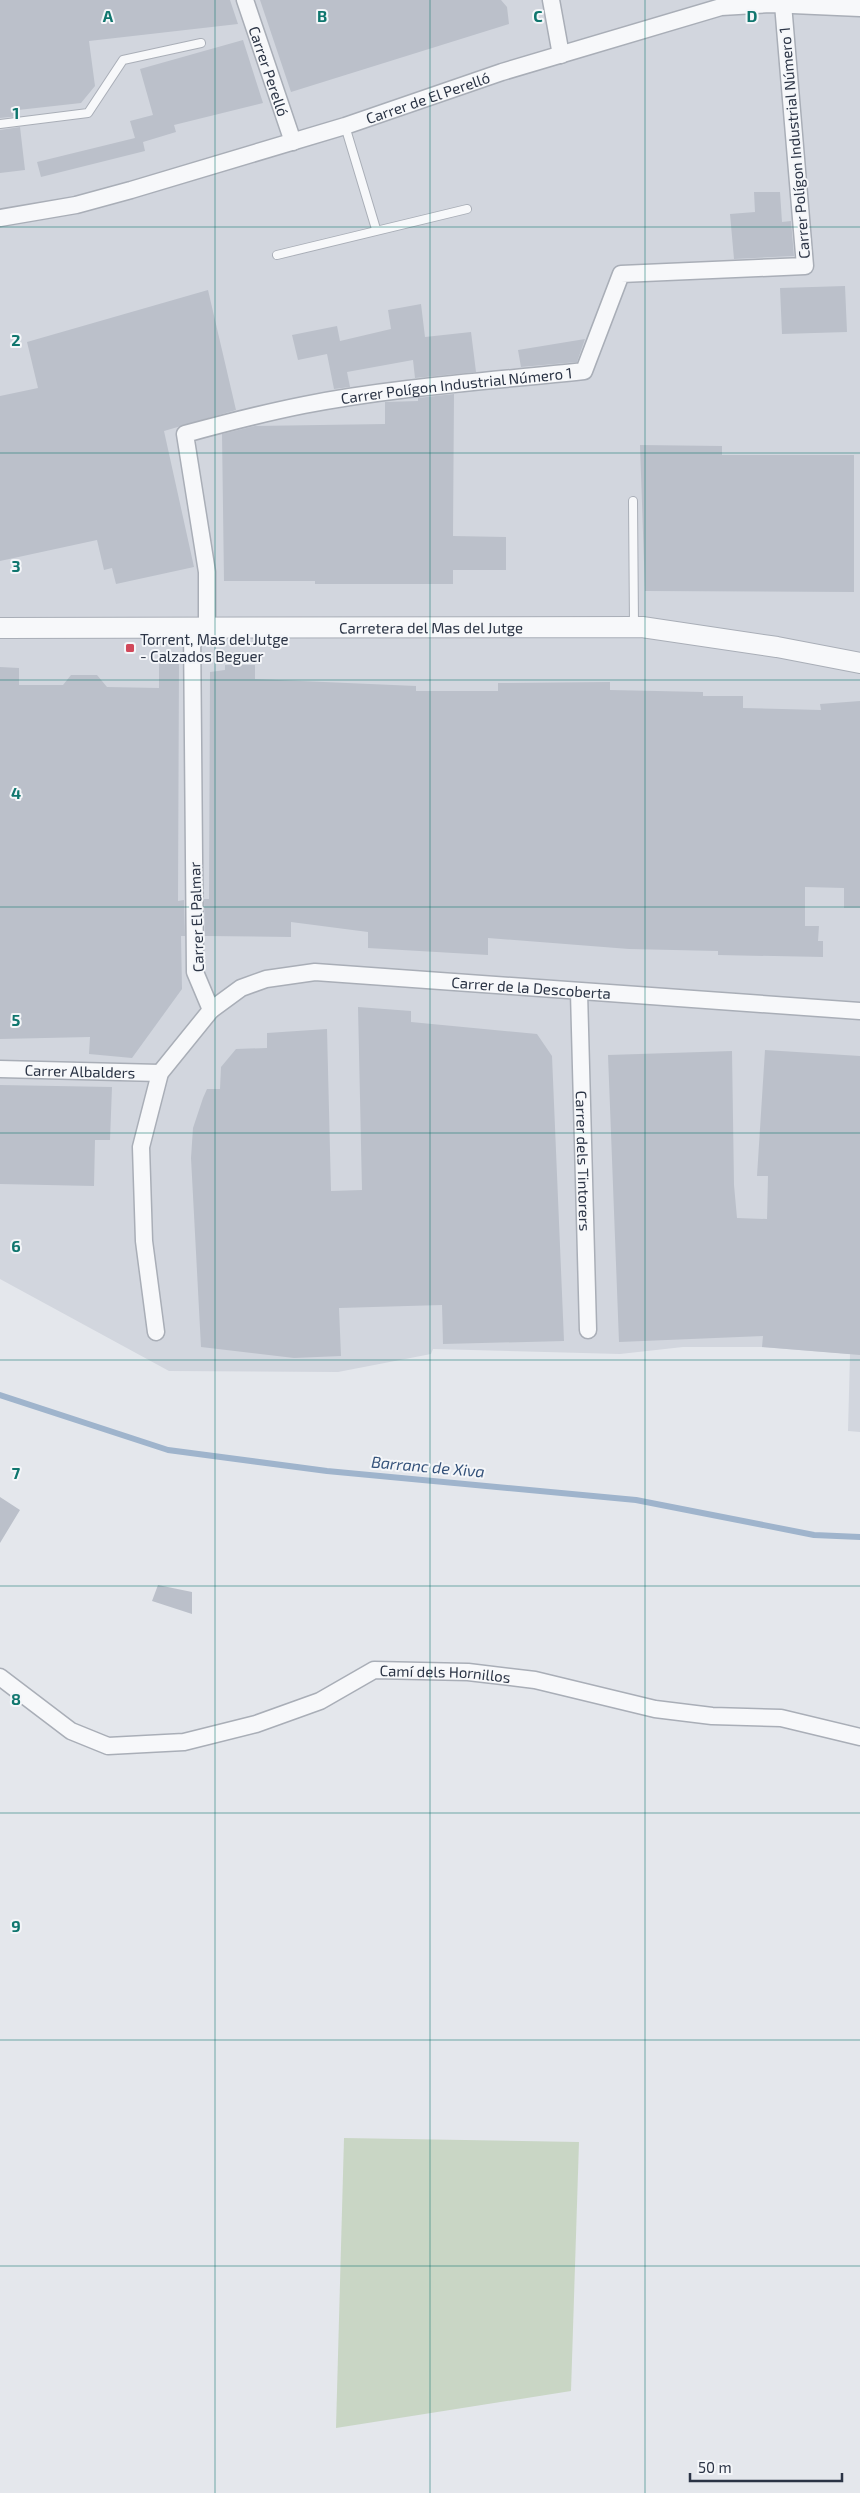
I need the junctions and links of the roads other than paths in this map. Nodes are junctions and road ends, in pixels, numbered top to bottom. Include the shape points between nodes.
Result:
1 (245, 0) edge
2 (551, 0) edge
3 (783, 4) junction
4 (860, 8) edge
5 (201, 43) dead end
6 (561, 55) junction
7 (0, 124) edge
8 (345, 126) junction
9 (293, 142) junction
10 (467, 209) dead end
11 (0, 218) edge
12 (376, 229) junction
13 (277, 254) dead end
14 (633, 501) dead end
15 (200, 627) junction
16 (634, 627) junction
17 (0, 628) edge
18 (860, 663) edge
19 (579, 992) junction
20 (211, 1010) junction
21 (860, 1011) edge
22 (0, 1069) edge
23 (160, 1073) junction
24 (588, 1330) dead end
25 (156, 1332) dead end
26 (0, 1677) edge
27 (860, 1737) edge

1 - 9 street, Carrer Perelló
2 - 6 street
3 - 4 street, Carrer de El Perelló
3 - 6 street, Carrer de El Perelló via 721,7
3 - 15 street, Carrer Polígon Industrial Número 1 via 805,266 621,274 584,371 394,391 241,418 185,434 207,572
5 - 7 lane via 123,60 88,113
6 - 8 street, Carrer de El Perelló
8 - 9 street, Carrer de El Perelló
8 - 12 lane
9 - 11 street, Carrer de El Perelló via 86,203
10 - 12 lane
12 - 13 lane
14 - 16 lane
15 - 16 street, Carretera del Mas del Jutge
15 - 17 street, Carretera del Mas del Jutge
15 - 20 street, Carrer El Palmar via 195,972
16 - 18 street, Carretera del Mas del Jutge via 777,647
19 - 20 street, Carrer de la Descoberta via 315,972 266,979 242,988
19 - 21 street, Carrer de la Descoberta
19 - 24 street, Carrer dels Tintorers
20 - 23 street
22 - 23 street, Carrer Albalders
23 - 25 street via 142,1147 144,1241
26 - 27 street, Camí dels Hornillos via 71,1731 108,1746 184,1742 256,1724 320,1701 374,1670 468,1672 535,1680 655,1709 712,1716 781,1718

